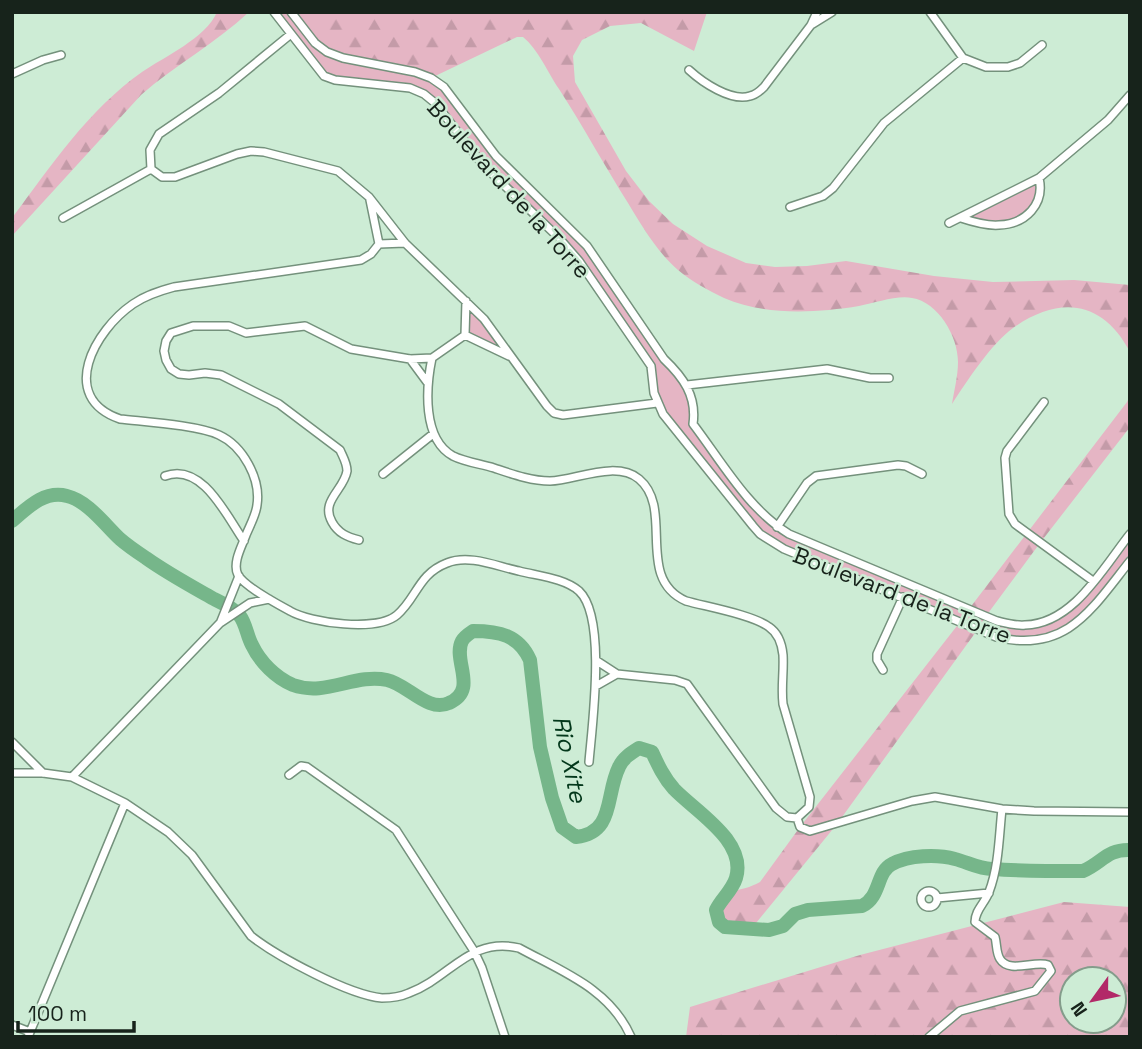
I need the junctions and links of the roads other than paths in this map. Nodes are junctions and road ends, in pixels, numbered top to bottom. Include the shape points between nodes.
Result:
1 (274, 12) edge
2 (291, 12) edge
3 (817, 12) edge
4 (832, 12) edge
5 (930, 12) edge
6 (811, 25) junction
7 (290, 34) junction
8 (1042, 46) dead end
9 (61, 55) dead end
10 (962, 58) junction
11 (689, 70) dead end
12 (12, 74) edge
13 (1130, 95) edge
14 (151, 169) junction
15 (1039, 178) junction
16 (369, 197) junction
17 (790, 207) dead end
18 (63, 218) dead end
19 (961, 218) junction
20 (949, 223) dead end
21 (405, 243) junction
22 (379, 244) junction
23 (467, 301) junction
24 (465, 335) junction
25 (511, 357) junction
26 (432, 358) junction
27 (410, 359) junction
28 (664, 359) junction
29 (651, 366) junction
30 (889, 378) dead end
31 (427, 382) junction
32 (687, 385) junction
33 (1044, 402) dead end
34 (657, 403) junction
35 (693, 424) junction
36 (677, 431) junction
37 (433, 434) junction
38 (383, 474) dead end
39 (922, 474) dead end
40 (165, 476) dead end
41 (777, 527) junction
42 (1130, 534) edge
43 (359, 540) dead end
44 (244, 541) junction
45 (1130, 561) edge
46 (239, 576) junction
47 (1093, 581) junction
48 (903, 597) junction
49 (271, 599) junction
50 (230, 610) junction
51 (597, 662) junction
52 (883, 670) dead end
53 (617, 674) junction
54 (596, 687) junction
55 (12, 742) edge
56 (589, 762) dead end
57 (12, 773) edge
58 (43, 773) junction
59 (289, 775) dead end
60 (72, 777) junction
61 (125, 803) junction
62 (1002, 808) junction
63 (1130, 812) edge
64 (797, 818) junction
65 (989, 893) junction
66 (937, 898) dead end
67 (474, 951) junction
68 (12, 1025) edge
69 (29, 1035) edge
70 (505, 1037) edge
71 (631, 1037) edge
72 (929, 1037) edge

1 - 7 street, Boulevard de la Torre
2 - 28 street, Boulevard de la Torre via 327,52 415,72 444,87 496,156 587,246
3 - 6 street
4 - 6 street
5 - 10 street
6 - 11 street via 764,87 748,97 730,94
7 - 14 street via 219,93 159,134 150,150
7 - 29 street, Boulevard de la Torre via 324,76 410,89 435,103 483,165 570,249
8 - 10 street via 1008,67 986,67
9 - 12 street
10 - 17 street via 884,122 833,188
13 - 15 street via 1108,120
14 - 16 street via 163,177 175,177 237,154 264,152 338,172
14 - 18 street
15 - 19 street
15 - 19 street via 1038,203 1019,220 998,225
16 - 21 street
16 - 22 street
19 - 20 street
21 - 22 street
21 - 23 street
22 - 44 street via 361,260 152,293 118,316 89,359 88,393 107,414 202,430 233,444 253,472 258,488 257,506
23 - 24 street
23 - 25 street
24 - 25 street
24 - 26 street
25 - 34 street via 554,413
26 - 27 street
26 - 31 street
27 - 31 street
27 - 43 street via 351,349 305,326 246,333 229,326 192,326 171,333 166,341 164,351 171,369 189,376 221,375 279,404 340,450 347,470 328,506 329,514 338,531
28 - 29 street
28 - 32 street, Boulevard de la Torre
29 - 34 street, Boulevard de la Torre
30 - 32 street via 827,369
31 - 37 street
32 - 35 street, Boulevard de la Torre
33 - 47 street via 1005,458 1009,514 1015,524
34 - 36 street, Boulevard de la Torre
35 - 36 street via 687,431
35 - 41 street, Boulevard de la Torre via 759,511
36 - 48 street, Boulevard de la Torre via 760,534 784,549
37 - 38 street
37 - 64 street via 454,456 535,481 613,471 639,479 649,493 659,568 667,588 686,601 769,626 779,639 783,704 810,797 809,807
39 - 41 street via 898,465 816,476 807,482
40 - 44 street via 187,473 199,481
41 - 47 street, Boulevard de la Torre via 1011,624 1026,626 1048,620 1067,610
42 - 47 street, Boulevard de la Torre
44 - 46 street via 236,567
45 - 48 street, Boulevard de la Torre via 1082,620 1049,639 1031,642 996,637
46 - 49 street
46 - 50 street
48 - 52 street via 877,654
49 - 50 street
49 - 51 street via 315,620 385,623 398,615 431,572 458,559 473,560 558,581 579,592 589,607
50 - 60 street
51 - 53 street
51 - 54 street
53 - 54 street
53 - 64 street via 687,684 776,808
54 - 56 street
55 - 58 street
57 - 58 street
58 - 60 street
59 - 67 street via 307,767 396,830
60 - 61 street
61 - 67 street via 180,842 251,936 354,990 382,998 407,994
61 - 69 street
62 - 63 street
62 - 64 street via 935,797 810,831 800,827
62 - 65 street
65 - 66 street
65 - 72 street via 975,922 995,937 999,958 1013,966 1043,962 1051,971 1035,991 960,1011
67 - 70 street
67 - 71 street via 498,944 519,948 583,982 613,1007
68 - 69 street

